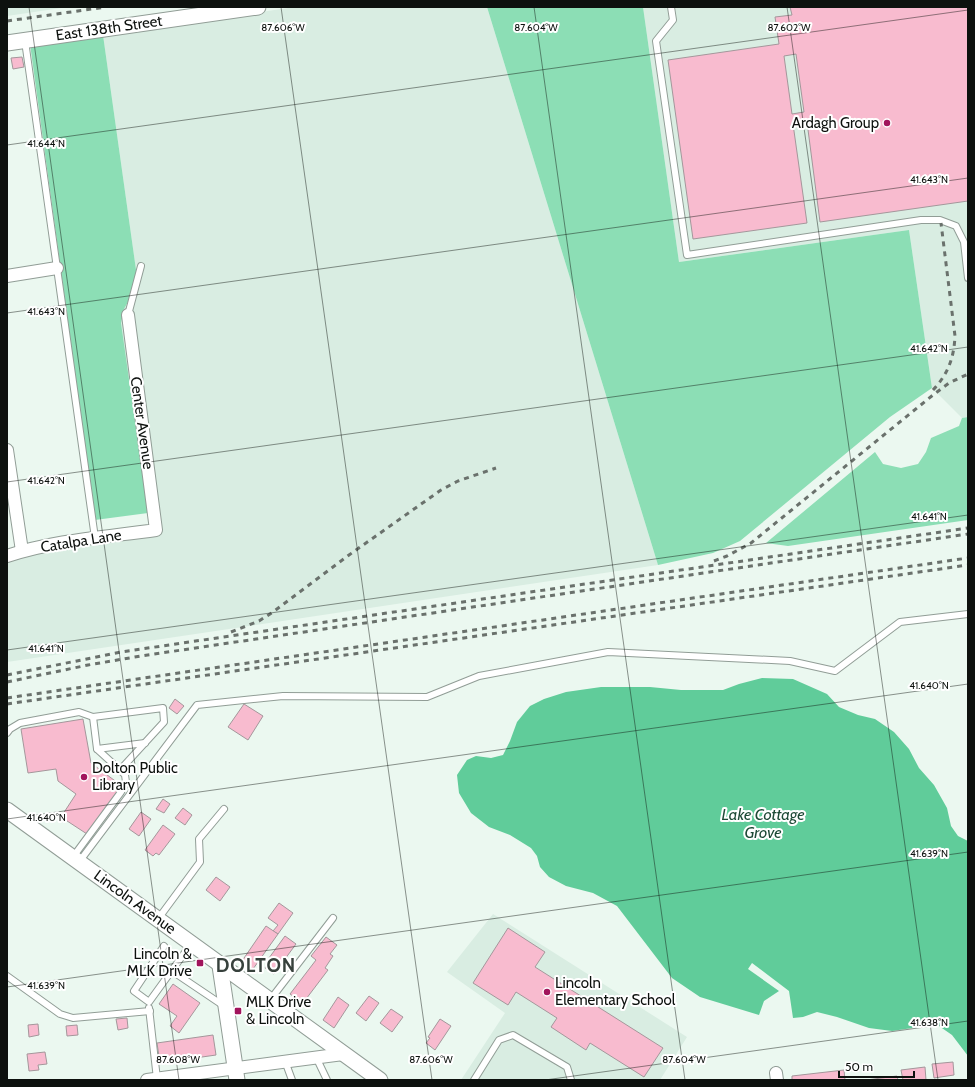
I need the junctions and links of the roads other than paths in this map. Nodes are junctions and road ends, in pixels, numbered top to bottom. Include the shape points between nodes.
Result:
1 (258, 7) edge
2 (671, 7) edge
3 (218, 10) edge
4 (25, 40) junction
5 (7, 43) edge
6 (141, 266) dead end
7 (57, 268) junction
8 (7, 276) edge
9 (968, 278) edge
10 (128, 316) joint
11 (7, 450) edge
12 (156, 530) joint
13 (95, 538) junction
14 (22, 551) junction
15 (7, 556) edge
16 (968, 614) edge
17 (93, 717) junction
18 (7, 732) edge
19 (145, 743) junction
20 (96, 749) junction
21 (120, 770) junction
22 (224, 809) dead end
23 (7, 810) edge
24 (76, 860) junction
25 (333, 918) dead end
26 (158, 919) junction
27 (192, 943) junction
28 (164, 946) dead end
29 (220, 966) junction
30 (172, 971) junction
31 (7, 976) edge
32 (270, 1000) junction
33 (149, 1002) junction
34 (226, 1008) junction
35 (150, 1011) junction
36 (343, 1054) junction
37 (316, 1057) junction
38 (285, 1061) junction
39 (236, 1074) edge
40 (152, 1079) edge
41 (292, 1080) edge
42 (327, 1080) edge
43 (379, 1080) edge
44 (474, 1080) edge
45 (571, 1080) edge

1 - 3 street, East 138th Street
2 - 9 lane via 673,20 656,41 687,255 921,220 940,220 956,226 964,242
3 - 4 street, East 138th Street
4 - 5 street, East 138th Street
4 - 7 lane
6 - 10 lane
7 - 8 street
7 - 13 lane
10 - 12 street, Center Avenue
11 - 14 street
12 - 13 street, Catalpa Lane
13 - 14 street, Catalpa Lane
14 - 15 street, Catalpa Lane
16 - 24 lane via 900,622 836,671 790,661 608,652 479,676 427,697 283,696 197,705
17 - 18 lane via 79,712 20,723
17 - 19 lane via 163,708 164,722
17 - 20 lane
19 - 20 lane
19 - 21 lane
20 - 21 lane
21 - 24 lane via 125,775 126,782
22 - 26 lane via 199,839 200,862
23 - 24 street, Lincoln Avenue
24 - 26 street, Lincoln Avenue
25 - 32 lane
26 - 27 street, Lincoln Avenue
27 - 29 street, Lincoln Avenue
27 - 30 lane
28 - 33 lane via 134,991
29 - 32 street, Lincoln Avenue
29 - 34 street
30 - 33 lane
30 - 34 lane
31 - 35 lane via 60,1014 73,1018
32 - 36 street, Lincoln Avenue
33 - 35 lane
34 - 39 street
35 - 40 lane
36 - 37 street
36 - 43 street, Lincoln Avenue
37 - 38 street
37 - 42 lane
38 - 39 street
38 - 41 lane
39 - 40 street
44 - 45 lane via 499,1040 513,1035 567,1067

